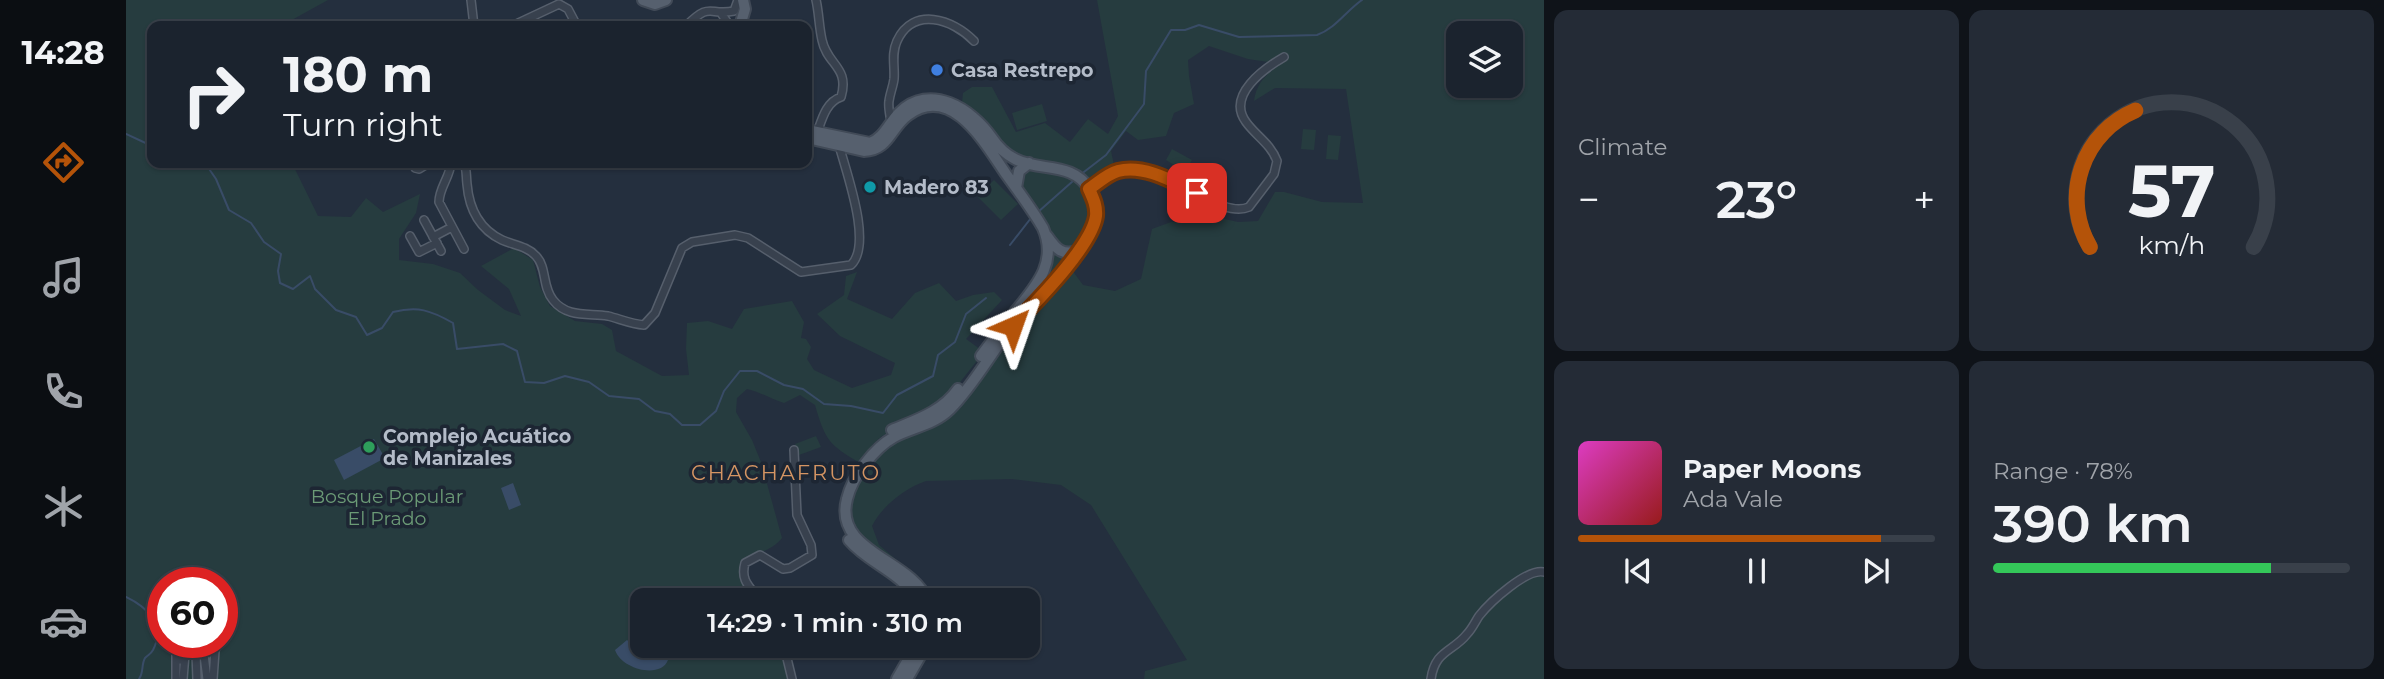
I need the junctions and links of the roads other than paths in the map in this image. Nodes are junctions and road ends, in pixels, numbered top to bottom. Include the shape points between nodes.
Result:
1 (471, 0) edge
2 (643, 0) edge
3 (666, 0) edge
4 (741, 0) edge
5 (748, 0) edge
6 (816, 0) edge
7 (717, 10) junction
8 (473, 21) edge
9 (523, 21) edge
10 (574, 21) edge
11 (692, 21) edge
12 (727, 21) edge
13 (741, 21) edge
14 (748, 21) edge
15 (974, 41) dead end
16 (1284, 57) dead end
17 (891, 122) junction
18 (812, 130) edge
19 (812, 133) edge
20 (812, 134) edge
21 (839, 145) junction
22 (1029, 163) junction
23 (450, 168) edge
24 (465, 168) edge
25 (1086, 185) junction
26 (1016, 188) junction
27 (424, 220) dead end
28 (452, 227) junction
29 (410, 236) dead end
30 (1047, 236) junction
31 (435, 240) junction
32 (464, 249) dead end
33 (441, 251) dead end
34 (1078, 251) junction
35 (794, 450) dead end
36 (1544, 572) edge
37 (749, 588) edge
38 (910, 588) edge
39 (919, 588) edge
40 (178, 658) edge
41 (181, 658) edge
42 (184, 658) edge
43 (196, 658) edge
44 (206, 658) edge
45 (214, 658) edge
46 (787, 658) edge
47 (909, 658) edge
48 (919, 658) edge
49 (180, 678) edge
50 (197, 679) edge
51 (207, 679) edge
52 (213, 679) edge
53 (792, 679) edge
54 (897, 679) edge
55 (907, 679) edge
56 (1431, 679) edge

1 - 8 street
2 - 3 main road via 655,4
4 - 7 street via 734,11
4 - 13 main road via 745,9
5 - 14 main road
6 - 18 street via 825,50 844,76 845,86
7 - 11 street via 703,12
7 - 12 street
9 - 10 street via 559,4
15 - 17 street via 958,26 931,19 901,34 892,55
16 - 25 street via 1251,82 1241,106 1242,116 1277,161 1249,206 1225,207 1165,177 1130,170
17 - 19 main road via 880,138 870,143
17 - 22 main road via 917,102 944,100 978,120 1005,154
20 - 21 main road
21 - 24 street via 857,210 860,252 851,265 801,272 735,234 686,244 655,313 644,325 609,316 579,315 553,301 539,258 482,226 472,210
21 - 26 main road via 878,149 905,117 930,107 943,108 972,125
22 - 25 main road via 1072,173
22 - 26 main road via 1019,172
23 - 28 street via 439,202
25 - 34 main road via 1096,215
26 - 30 main road
27 - 31 street
28 - 31 street
28 - 32 street
29 - 31 street via 419,252
30 - 34 main road via 1061,252
30 - 38 main road via 1042,278 954,395 929,415 882,436 843,490 840,516 849,541
31 - 33 street
34 - 39 main road via 1006,335 959,400 933,422 886,442 849,491 846,516 855,538
35 - 37 street via 797,515 812,555 783,569 760,555 750,559 743,578
36 - 56 street via 1528,574 1495,600 1466,636 1437,661
40 - 49 street
41 - 49 street
42 - 49 street
43 - 50 street
44 - 51 street
45 - 52 street
46 - 53 street
47 - 54 main road
48 - 55 main road

